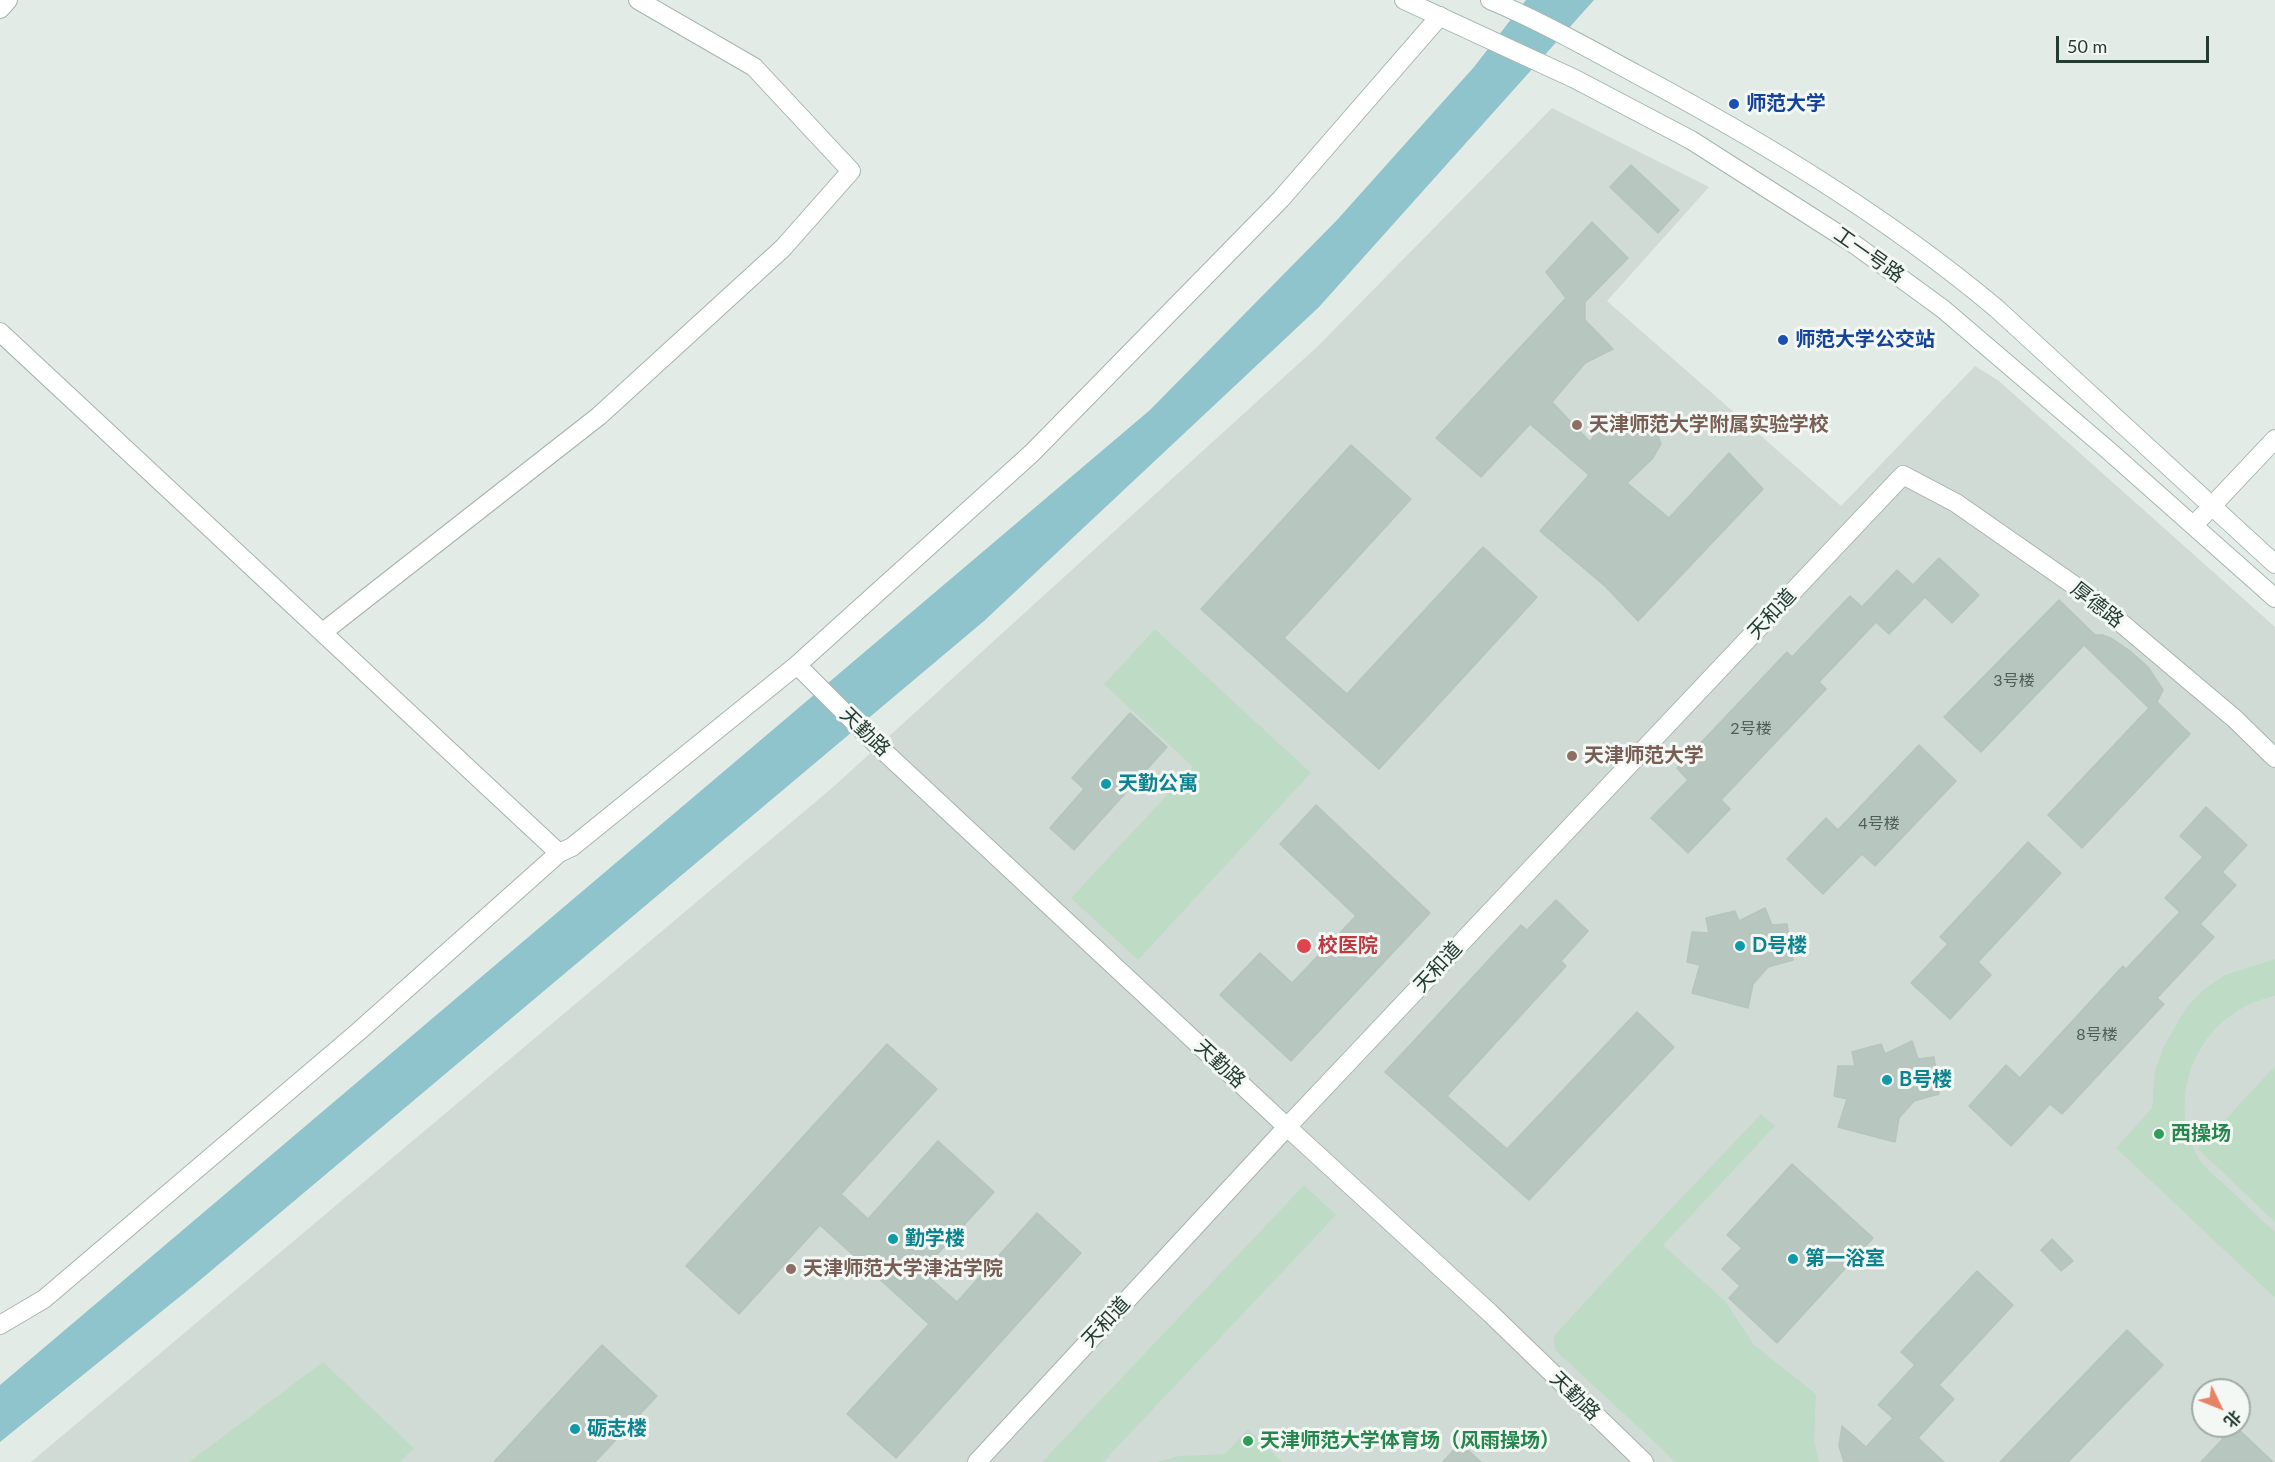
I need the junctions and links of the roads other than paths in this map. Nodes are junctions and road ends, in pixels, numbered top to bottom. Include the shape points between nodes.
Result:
1 (8, 0) edge
2 (638, 0) edge
3 (1408, 1) edge
4 (1496, 3) edge
5 (0, 9) edge
6 (1440, 16) junction
7 (0, 333) edge
8 (2275, 439) edge
9 (1903, 475) joint
10 (2212, 506) junction
11 (2194, 525) junction
12 (2275, 564) edge
13 (2275, 598) edge
14 (323, 632) junction
15 (797, 665) junction
16 (2275, 758) edge
17 (559, 853) junction
18 (1287, 1127) junction
19 (0, 1325) edge
20 (976, 1462) edge
21 (1644, 1462) edge

1 - 5 street
2 - 14 street via 754,67 851,171 783,248 599,416
3 - 6 street, 工一号路
4 - 10 street, 工一号路 via 1697,106 1864,209 1996,308
6 - 11 street, 工一号路 via 1575,79 1691,140 1809,213 1943,309
6 - 15 street via 1281,199 1032,453
7 - 14 street
8 - 10 street
9 - 16 street, 厚德路 via 1956,504 2088,595 2235,719
9 - 18 street, 天和道
10 - 11 street
10 - 12 street, 工一号路
11 - 13 street, 工一号路
14 - 17 street
15 - 17 street via 572,847
15 - 18 street, 天勤路 via 876,744
17 - 19 street via 358,1032 44,1299
18 - 20 street, 天和道
18 - 21 street, 天勤路 via 1490,1313

